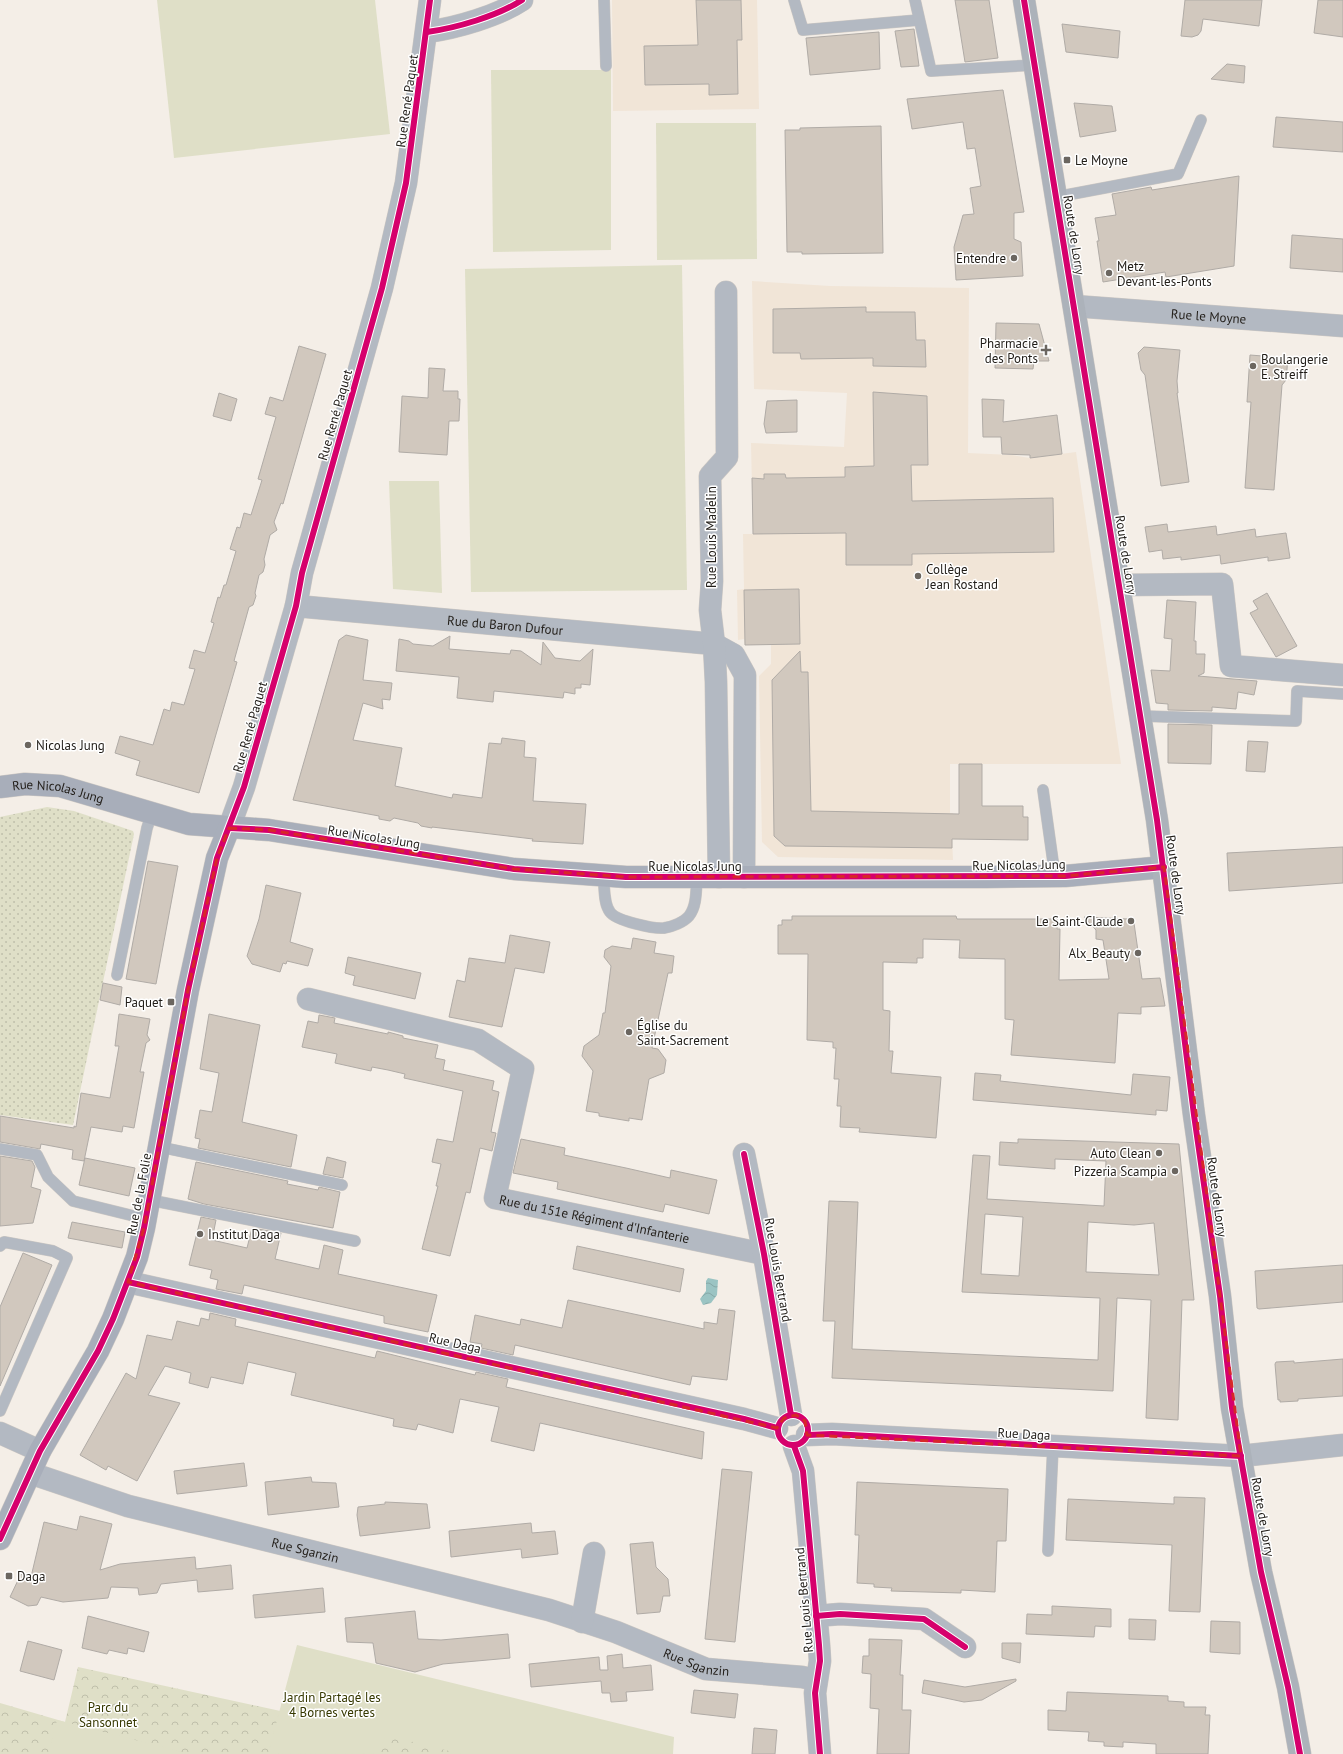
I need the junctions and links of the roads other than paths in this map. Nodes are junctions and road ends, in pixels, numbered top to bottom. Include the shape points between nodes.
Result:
1 (430, 0) edge
2 (522, 0) edge
3 (604, 0) edge
4 (794, 0) edge
5 (915, 0) edge
6 (1024, 0) edge
7 (919, 20) junction
8 (427, 32) junction
9 (1035, 65) junction
10 (606, 66) dead end
11 (1201, 120) dead end
12 (1056, 197) junction
13 (726, 292) dead end
14 (1074, 306) junction
15 (1343, 326) edge
16 (1120, 585) junction
17 (296, 606) junction
18 (714, 644) junction
19 (1343, 675) edge
20 (1343, 694) edge
21 (1141, 716) junction
22 (0, 787) edge
23 (1043, 790) dead end
24 (152, 813) junction
25 (228, 828) junction
26 (1164, 867) junction
27 (603, 876) junction
28 (1055, 876) junction
29 (697, 877) junction
30 (719, 877) junction
31 (744, 877) junction
32 (117, 975) dead end
33 (308, 999) dead end
34 (160, 1147) junction
35 (0, 1149) edge
36 (744, 1154) dead end
37 (342, 1185) dead end
38 (148, 1210) junction
39 (354, 1242) dead end
40 (0, 1246) edge
41 (764, 1254) junction
42 (128, 1282) junction
43 (0, 1411) edge
44 (784, 1421) junction
45 (0, 1433) edge
46 (800, 1441) junction
47 (1343, 1445) edge
48 (1053, 1446) junction
49 (40, 1451) junction
50 (1240, 1456) junction
51 (30, 1473) junction
52 (0, 1538) edge
53 (1048, 1550) dead end
54 (594, 1553) dead end
55 (816, 1616) junction
56 (582, 1622) junction
57 (964, 1647) dead end
58 (816, 1680) junction
59 (820, 1754) edge
60 (1300, 1754) edge

1 - 8 street, Rue René Paquet
2 - 8 street via 472,22
3 - 10 lane
4 - 7 lane via 802,30
5 - 7 lane
6 - 9 main road, Route de Lorry
7 - 9 lane via 931,71
8 - 17 street, Rue René Paquet via 406,183 382,288 304,566
9 - 12 main road, Route de Lorry
11 - 12 lane via 1178,174
12 - 14 main road, Route de Lorry
13 - 18 street, Rue Louis Madelin via 727,457 710,476 710,610
14 - 15 street, Rue le Moyne
14 - 16 main road, Route de Lorry
16 - 19 street via 1222,584 1231,666
16 - 21 main road, Route de Lorry
17 - 18 street, Rue du Baron Dufour
17 - 25 street, Rue René Paquet via 244,788
18 - 30 street, Rue Louis Madelin
18 - 31 street via 734,655 745,675
20 - 21 lane via 1297,691 1296,720
21 - 26 main road, Route de Lorry
22 - 24 main road, Rue Nicolas Jung via 25,784 60,786
23 - 28 lane
24 - 25 main road, Rue Nicolas Jung via 189,824
24 - 32 lane via 146,828
25 - 27 main road, Rue Nicolas Jung via 269,830 514,869
25 - 34 main road, Rue de la Folie via 217,858 192,974
26 - 28 main road, Rue Nicolas Jung
26 - 50 main road, Route de Lorry
27 - 29 main road, Rue Nicolas Jung
27 - 29 lane via 610,912 624,922 663,928 688,917 694,906
28 - 31 main road, Rue Nicolas Jung
29 - 30 main road, Rue Nicolas Jung
30 - 31 main road, Rue Nicolas Jung
33 - 41 street, Rue du 151e Régiment d'Infanterie via 478,1040 523,1069 495,1198
34 - 37 lane
34 - 38 main road, Rue de la Folie
35 - 38 lane via 37,1155 48,1177 73,1200
36 - 41 street, Rue Louis Bertrand
38 - 39 lane
38 - 42 main road, Rue de la Folie
40 - 43 lane via 4,1242 53,1251 67,1258
41 - 44 street, Rue Louis Bertrand
42 - 44 street, Rue Daga via 744,1419
42 - 49 main road, Rue de la Folie via 98,1351
44 - 46 street, Rue Louis Bertrand via 796,1415 805,1421 808,1430
45 - 49 street
46 - 48 street, Rue Daga via 832,1434
46 - 55 street, Rue Louis Bertrand
47 - 50 street, Rue Daga
48 - 50 street, Rue Daga
48 - 53 lane
49 - 51 main road, Rue de la Folie
50 - 60 main road, Route de Lorry
51 - 52 main road, Rue de la Folie
51 - 56 street, Rue Sganzin via 128,1506 549,1610
54 - 56 street
55 - 57 street via 840,1614 924,1619
55 - 58 street, Rue Louis Bertrand via 820,1661
56 - 58 street, Rue Sganzin via 616,1632 706,1669
58 - 59 street, Rue Louis Bertrand via 814,1693

